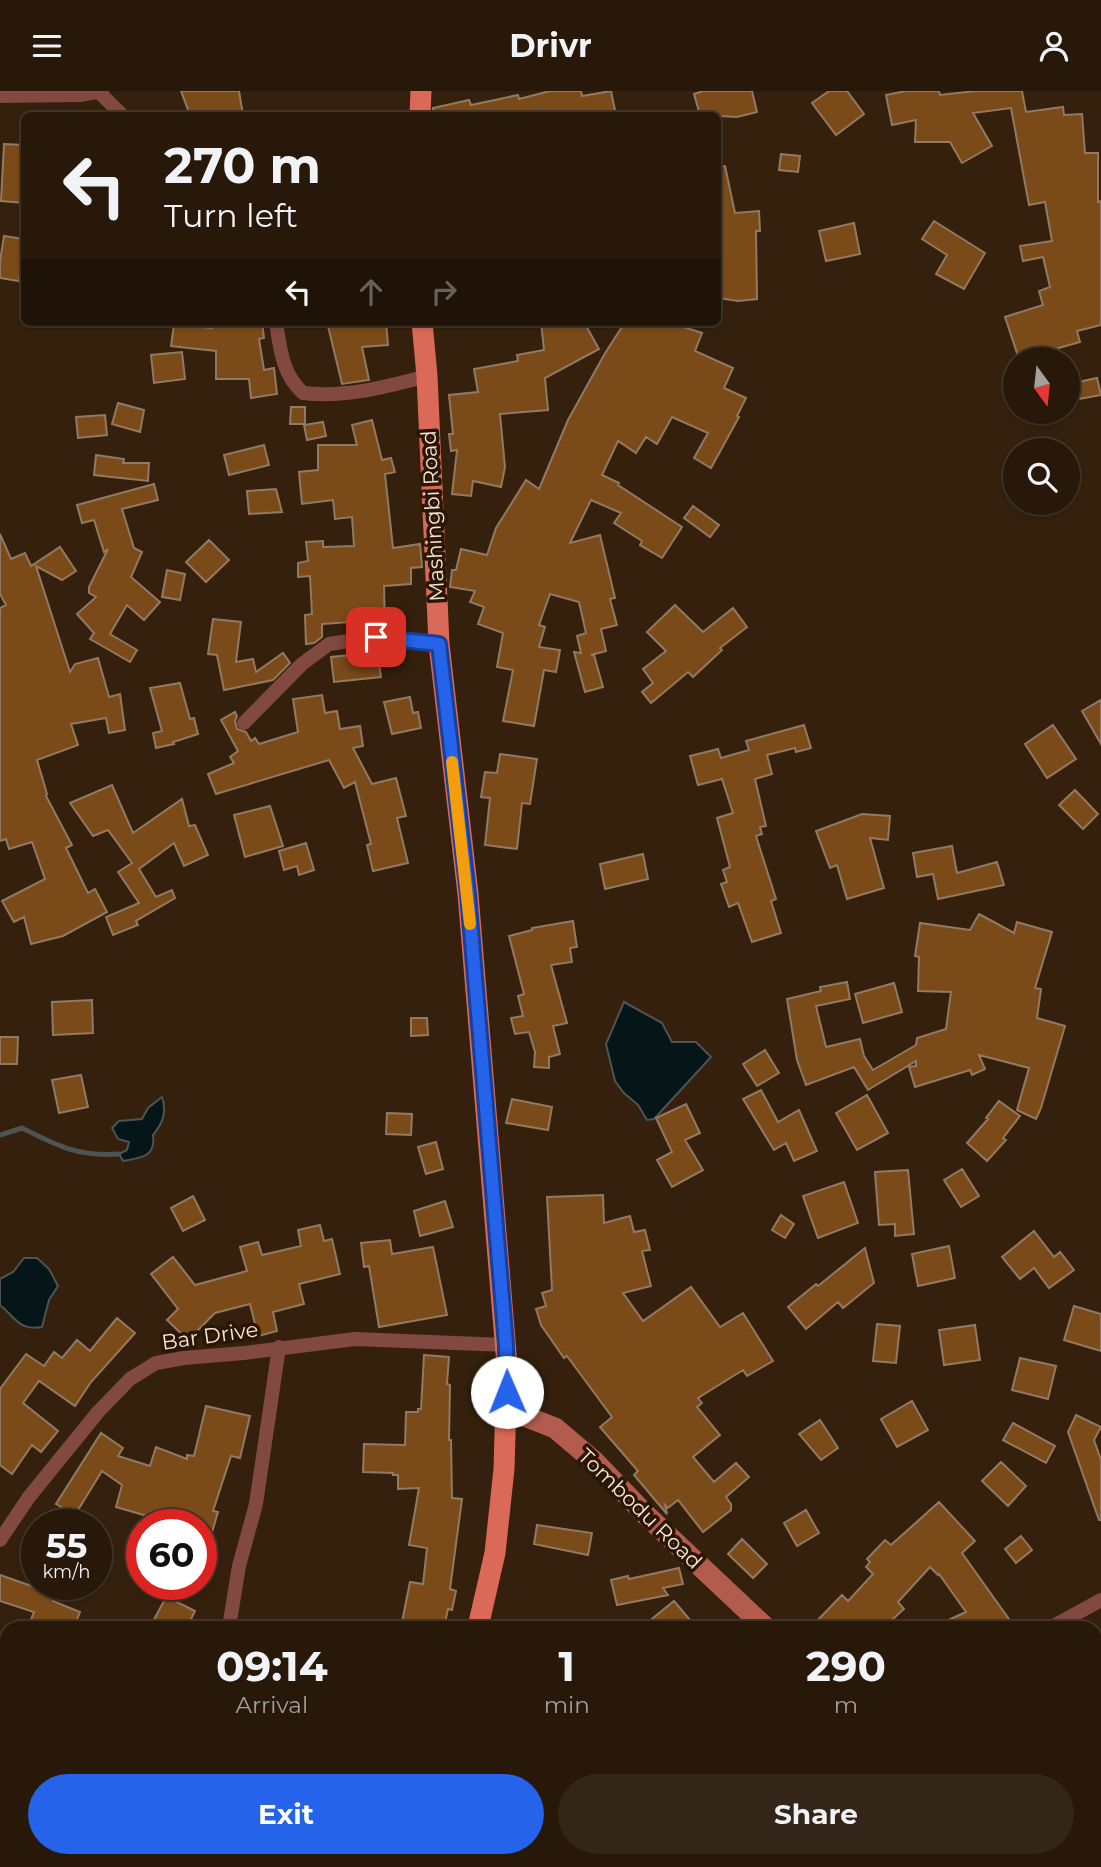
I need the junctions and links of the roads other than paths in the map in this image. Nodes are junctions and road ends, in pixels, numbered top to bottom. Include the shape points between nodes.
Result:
1 (101, 91) edge
2 (421, 91) edge
3 (28, 93) edge
4 (0, 96) edge
5 (119, 112) edge
6 (420, 112) edge
7 (277, 326) edge
8 (422, 326) edge
9 (427, 376) junction
10 (439, 644) junction
11 (244, 723) dead end
12 (506, 1345) junction
13 (278, 1347) junction
14 (504, 1408) junction
15 (0, 1539) edge
16 (1101, 1600) edge
17 (230, 1621) edge
18 (479, 1621) edge
19 (758, 1621) edge
20 (1063, 1621) edge

1 - 3 street
1 - 5 street
2 - 6 main road
3 - 4 street
7 - 9 street via 283,362 292,383 303,393 348,394
8 - 9 main road, Mashingbi Road
9 - 10 main road, Mashingbi Road
10 - 11 street via 376,637 329,645 302,664
10 - 12 main road, Mashingbi Road via 468,894
12 - 13 street, Bar Drive via 355,1339
12 - 14 main road, Mashingbi Road
13 - 15 street, Bar Drive via 156,1363 130,1379 37,1487
13 - 17 street via 256,1504
14 - 18 main road, Mashingbi Road via 506,1447 495,1553
14 - 19 main road, Tombodu Road via 555,1429 594,1461
16 - 20 street

